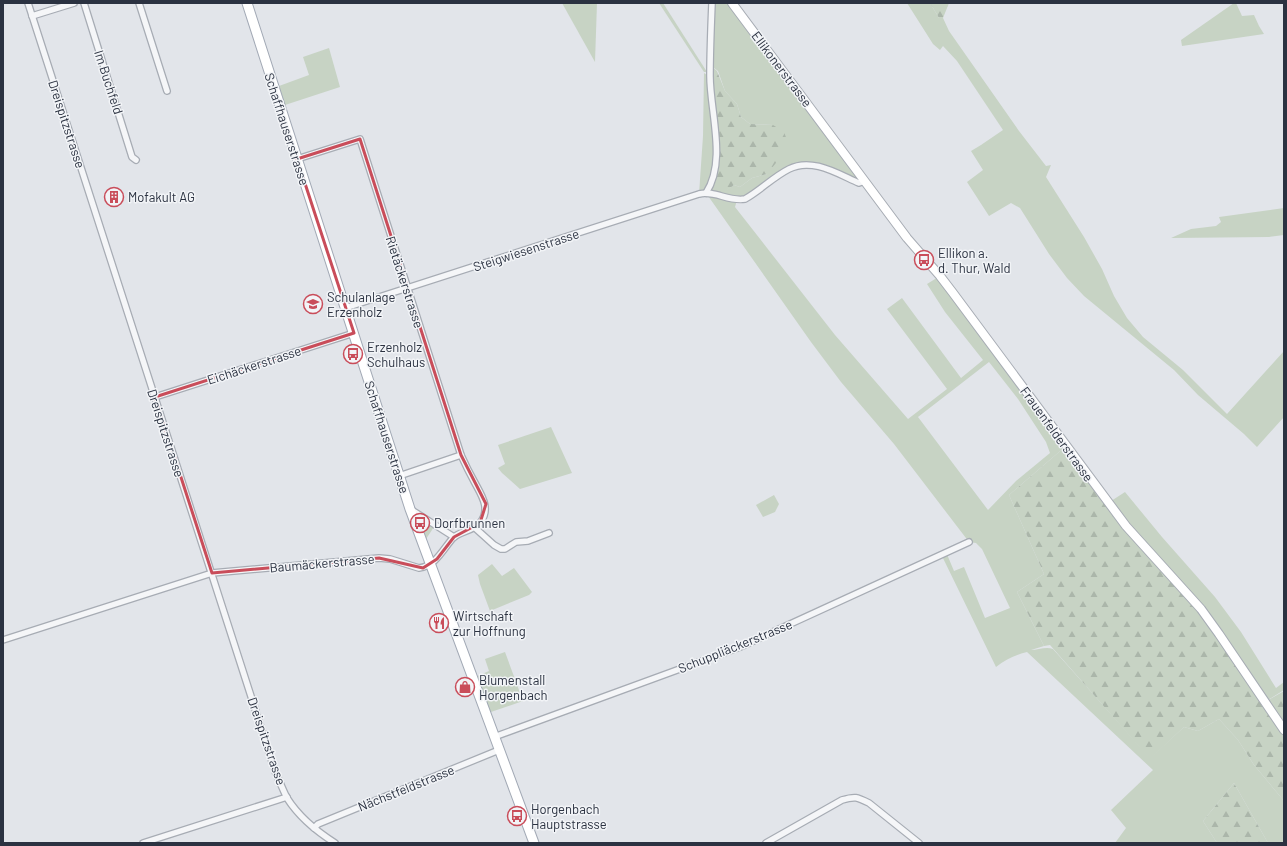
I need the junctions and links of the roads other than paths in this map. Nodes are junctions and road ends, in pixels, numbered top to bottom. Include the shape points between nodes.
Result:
1 (28, 3) edge
2 (74, 3) edge
3 (84, 3) edge
4 (139, 3) edge
5 (247, 3) edge
6 (712, 3) edge
7 (732, 3) edge
8 (32, 16) junction
9 (167, 91) dead end
10 (832, 136) joint
11 (297, 159) junction
12 (136, 160) dead end
13 (865, 181) junction
14 (706, 192) junction
15 (407, 288) junction
16 (345, 308) junction
17 (354, 333) junction
18 (155, 397) junction
19 (461, 455) junction
20 (399, 476) junction
21 (410, 509) junction
22 (474, 527) junction
23 (549, 533) dead end
24 (454, 537) junction
25 (969, 542) dead end
26 (430, 564) junction
27 (212, 573) junction
28 (3, 640) edge
29 (1284, 730) edge
30 (494, 737) junction
31 (499, 750) junction
32 (287, 797) junction
33 (314, 828) junction
34 (143, 843) edge
35 (335, 843) edge
36 (534, 843) edge
37 (766, 843) edge
38 (919, 843) edge

1 - 8 street, Dreispitzstrasse
2 - 8 street
3 - 12 street, Im Buchfeld via 132,157
4 - 9 street
5 - 11 main road, Schaffhauserstrasse
6 - 14 street via 710,77 717,142 715,170
7 - 10 street, Ellikonerstrasse
8 - 18 street, Dreispitzstrasse
10 - 13 street, Frauenfelderstrasse
11 - 15 street, Rietäckerstrasse via 360,139
11 - 16 main road, Schaffhauserstrasse
13 - 14 street via 859,183 811,165 800,165 789,169 745,199 733,200
13 - 29 street, Frauenfelderstrasse via 907,238 949,287 1126,526 1201,609
14 - 15 street, Steigwiesenstrasse
15 - 16 street, Steigwiesenstrasse
15 - 19 street, Rietäckerstrasse
16 - 17 main road, Schaffhauserstrasse
17 - 18 street, Eichäckerstrasse
17 - 20 main road, Schaffhauserstrasse
18 - 27 street, Dreispitzstrasse
19 - 20 street
19 - 22 street, Rietäckerstrasse via 486,504 485,514
20 - 21 main road, Schaffhauserstrasse
21 - 24 street
21 - 26 main road, Schaffhauserstrasse
22 - 23 street via 501,549
22 - 24 street, Rietäckerstrasse
24 - 26 street, Rietäckerstrasse
25 - 30 street, Schuppliäckerstrasse via 740,647
26 - 27 street, Baumäckerstrasse via 419,568 379,558
26 - 30 main road, Schaffhauserstrasse
27 - 28 street, Baumäckerstrasse
27 - 32 street, Dreispitzstrasse via 276,774
30 - 31 main road, Schaffhauserstrasse
31 - 33 street, Nächstfeldstrasse via 318,824
31 - 36 main road, Schaffhauserstrasse
32 - 33 street, Dreispitzstrasse via 299,815
32 - 34 street
33 - 35 street, Dreispitzstrasse
37 - 38 street via 853,796 869,803

